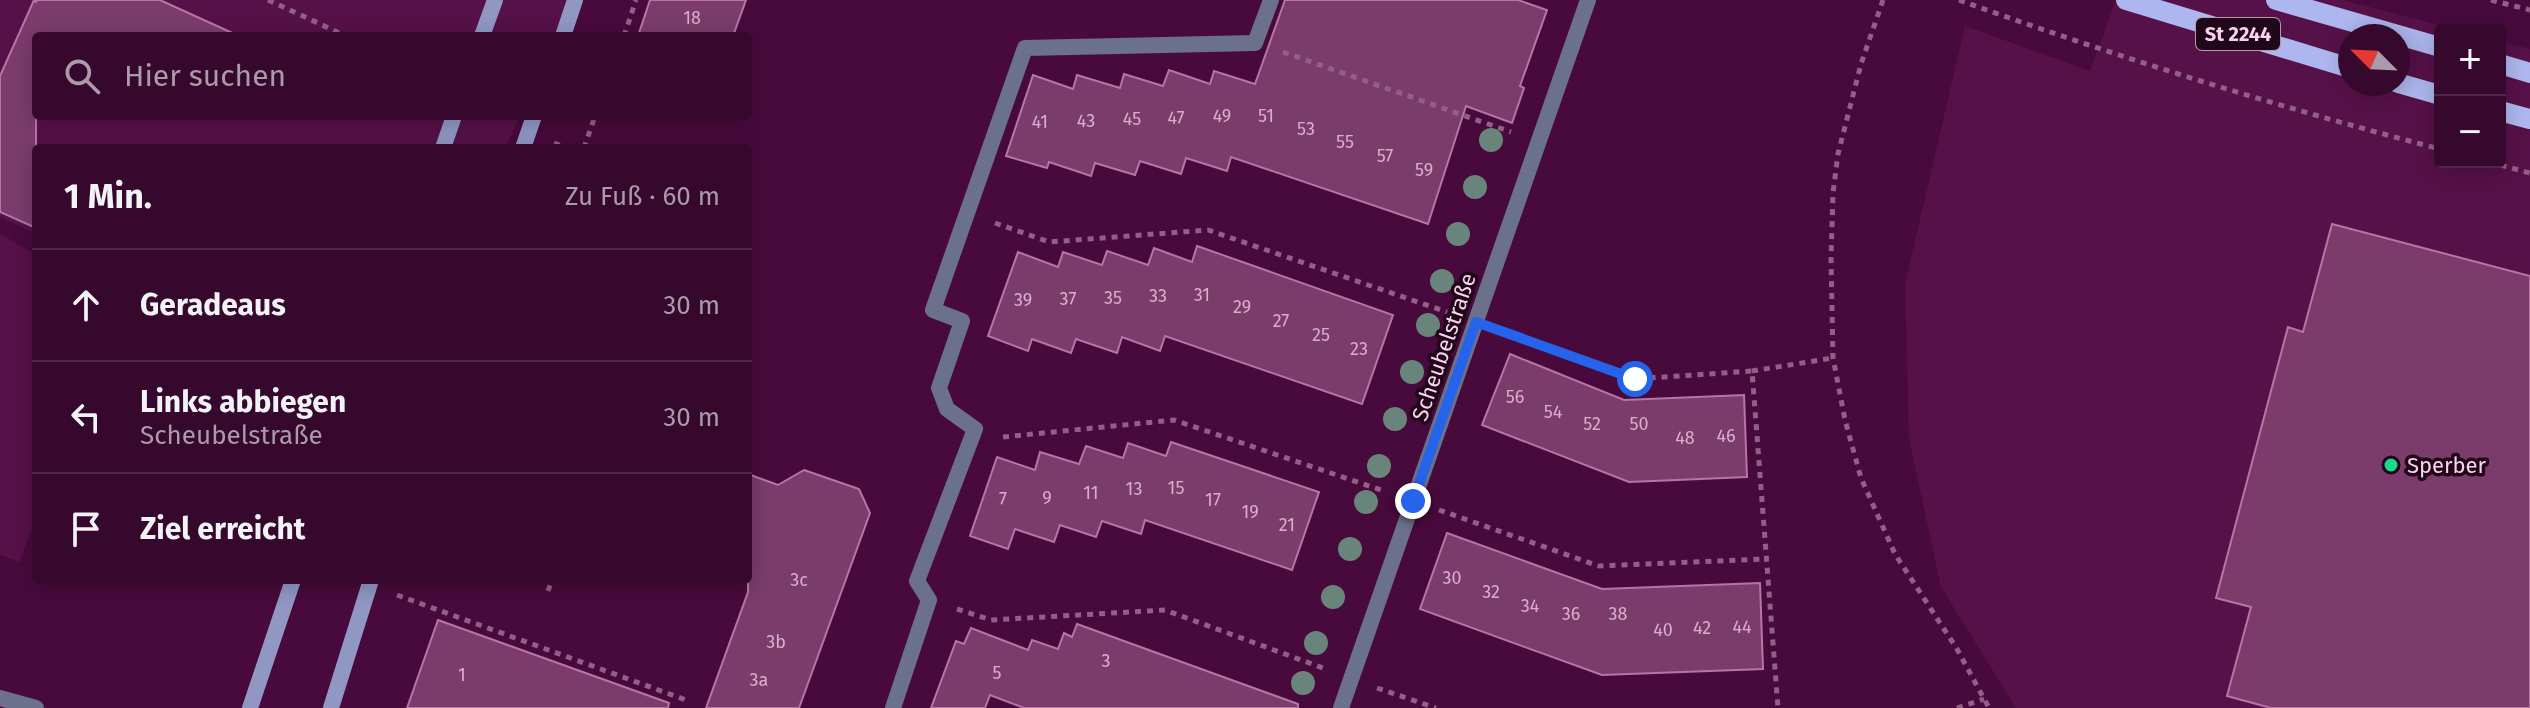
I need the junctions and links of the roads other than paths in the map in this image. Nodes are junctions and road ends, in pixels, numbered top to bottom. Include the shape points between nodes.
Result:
1 (495, 0) edge
2 (575, 0) edge
3 (1271, 0) edge
4 (1588, 0) edge
5 (2126, 0) edge
6 (2276, 0) edge
7 (483, 32) edge
8 (564, 32) edge
9 (2434, 45) edge
10 (2338, 64) edge
11 (2506, 66) edge
12 (2530, 73) edge
13 (2410, 86) edge
14 (2434, 93) edge
15 (2506, 113) edge
16 (2530, 119) edge
17 (453, 120) edge
18 (533, 120) edge
19 (444, 144) edge
20 (524, 144) edge
21 (292, 584) edge
22 (370, 584) edge
23 (0, 698) edge
24 (36, 708) edge
25 (250, 708) edge
26 (331, 708) edge
27 (893, 708) edge
28 (1341, 708) edge

1 - 7 street
2 - 8 street
3 - 27 street via 1255,43 1025,48 933,310 962,321 939,388 947,409 975,429 917,581 929,600
4 - 28 street, Scheubelstraße
5 - 10 main road, St 2244
6 - 9 main road, St 2244
11 - 12 main road
13 - 14 main road
15 - 16 main road
17 - 19 street
18 - 20 street
21 - 25 street
22 - 26 street
23 - 24 street

